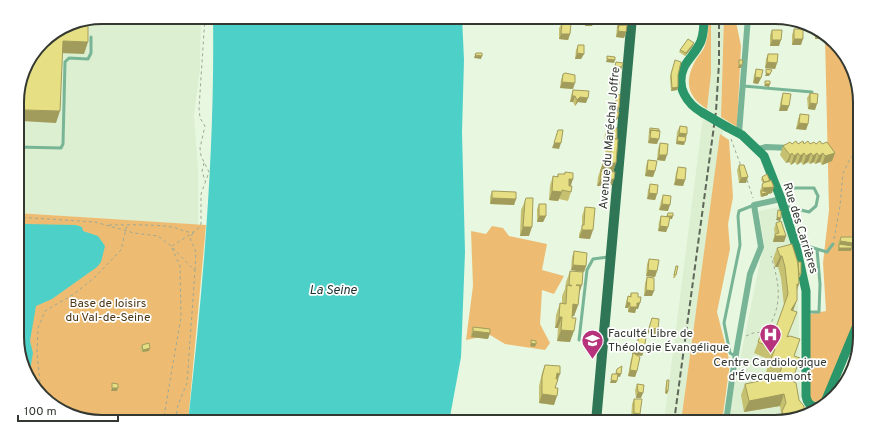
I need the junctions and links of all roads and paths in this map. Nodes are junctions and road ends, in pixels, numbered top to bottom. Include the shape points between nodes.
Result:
1 (205, 24) edge
2 (631, 24) edge
3 (704, 24) edge
4 (747, 24) edge
5 (91, 37) dead end
6 (743, 86) junction
7 (812, 92) edge
8 (728, 127) junction
9 (739, 133) junction
10 (24, 147) edge
11 (798, 148) edge
12 (759, 149) junction
13 (853, 156) edge
14 (204, 162) junction
15 (742, 169) edge
16 (745, 176) edge
17 (205, 182) junction
18 (791, 188) dead end
19 (782, 202) junction
20 (754, 205) junction
21 (24, 217) edge
22 (107, 225) junction
23 (127, 225) junction
24 (126, 230) junction
25 (193, 232) junction
26 (795, 242) junction
27 (833, 244) joint
28 (172, 246) junction
29 (817, 249) junction
30 (771, 256) dead end
31 (611, 260) junction
32 (195, 271) junction
33 (806, 312) junction
34 (768, 330) edge
35 (763, 332) edge
36 (853, 335) edge
37 (745, 338) dead end
38 (579, 340) dead end
39 (735, 357) junction
40 (40, 384) edge
41 (829, 393) edge
42 (811, 406) edge
43 (164, 415) edge
44 (176, 415) edge
45 (597, 415) edge
46 (727, 415) edge

1 - 14 path via 199,108 200,118 206,126 200,148
2 - 31 main road, Avenue du Maréchal Joffre
3 - 8 street, bridge via 701,41 684,68 681,83 687,100 703,113
4 - 6 street
5 - 10 lane via 91,53 88,59 69,58 65,62 61,148
6 - 7 lane
6 - 9 street
8 - 9 street
8 - 15 path
9 - 12 street
11 - 12 street
12 - 19 street, Rue des Carrières via 769,166
13 - 27 path via 843,173
14 - 17 path via 202,171
14 - 17 path via 209,172
16 - 20 path
17 - 25 path via 201,194 201,224
18 - 19 lane via 814,188 818,196 816,206 808,212
19 - 20 street
19 - 26 street, Rue des Carrières
20 - 39 street via 761,247 750,274
20 - 39 lane via 739,211 740,245 724,323 730,353
21 - 22 path
22 - 23 path
22 - 24 path
23 - 24 path
23 - 25 path via 174,227 187,233
24 - 28 path via 158,236
24 - 40 path via 120,250 94,278 74,294 45,311 38,328
25 - 28 path
25 - 32 path via 190,238 196,252
26 - 29 lane
26 - 33 street, Rue des Carrières via 806,291
27 - 29 lane via 827,252
28 - 32 path
28 - 43 path via 180,266 181,317
29 - 33 lane via 819,312
30 - 34 path via 778,281 779,301
31 - 38 lane via 603,256 593,259 587,270
31 - 45 main road, Avenue du Maréchal Joffre
32 - 44 path via 187,383
33 - 42 street, Rue des Carrières via 806,396 808,404
35 - 37 path via 753,333
36 - 41 street, Rue des Carrières
39 - 46 street

